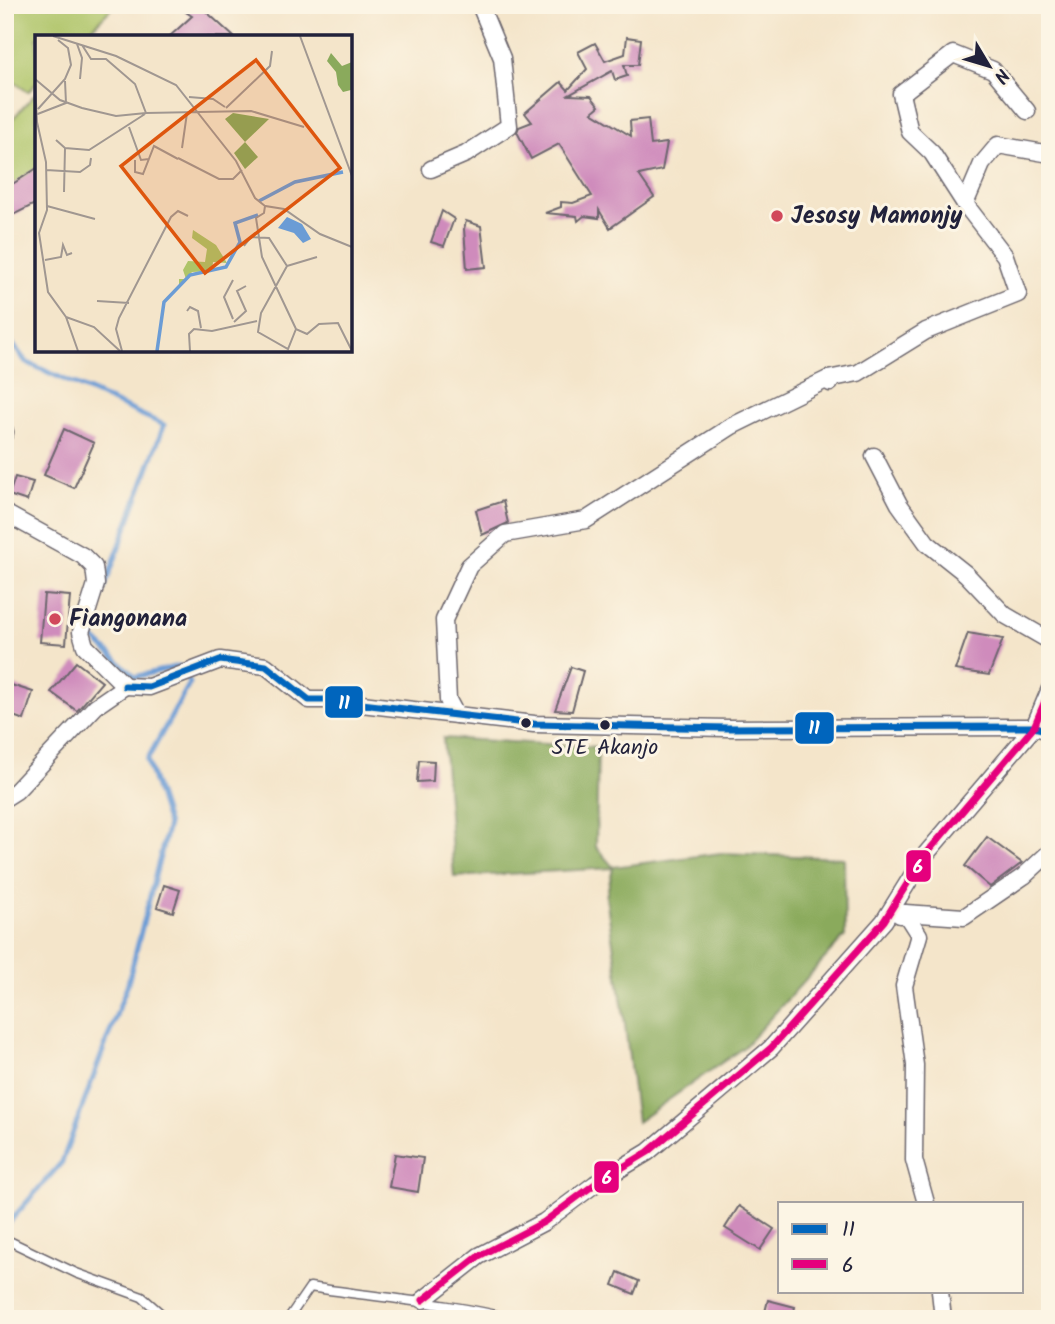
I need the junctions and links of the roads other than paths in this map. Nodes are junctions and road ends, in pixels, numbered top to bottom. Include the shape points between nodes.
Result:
1 (480, 5) edge
2 (1027, 111) dead end
3 (1050, 154) edge
4 (431, 169) dead end
5 (965, 204) junction
6 (874, 456) dead end
7 (5, 513) edge
8 (1050, 641) edge
9 (125, 686) junction
10 (1050, 689) edge
11 (456, 715) junction
12 (1042, 729) edge
13 (5, 797) edge
14 (1050, 852) edge
15 (905, 913) junction
16 (884, 921) junction
17 (926, 1202) edge
18 (5, 1240) edge
19 (940, 1292) edge
20 (423, 1300) junction
21 (167, 1319) edge
22 (288, 1319) edge
23 (513, 1319) edge
24 (943, 1319) edge

1 - 4 street via 502,58 509,125 466,154
2 - 5 street via 993,70 953,54 901,94 909,132 932,153
3 - 5 street via 998,145 982,164
5 - 11 street via 1005,256 1017,294 926,331 858,373 829,381 732,426 586,520 505,534 469,566 444,620 448,700
6 - 8 street via 927,544 966,574 1005,615
7 - 9 street via 83,556 94,567 96,584 81,632 85,646
9 - 11 street via 149,687 220,660 266,666 309,701
9 - 13 street via 96,706 30,777
10 - 12 street
11 - 12 street via 534,724 727,729
12 - 16 street via 925,855
14 - 15 street via 964,917
15 - 16 street
15 - 17 street via 919,935 904,986 915,1065 914,1160
16 - 20 street via 771,1048 648,1152 594,1184 544,1222 479,1256
18 - 21 lane via 142,1297
19 - 24 street
20 - 22 lane via 310,1287
20 - 23 lane

